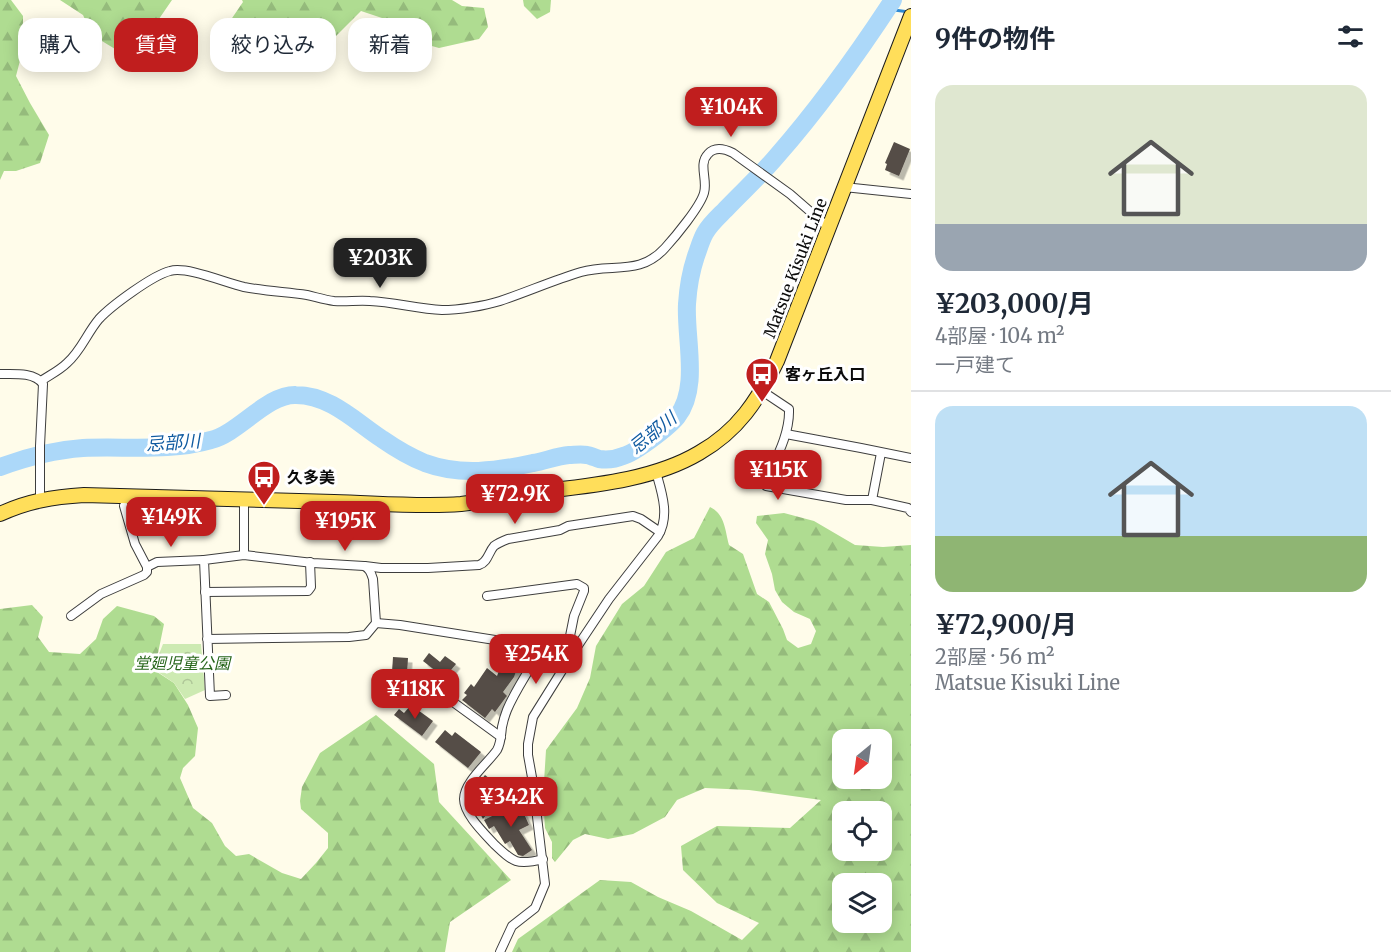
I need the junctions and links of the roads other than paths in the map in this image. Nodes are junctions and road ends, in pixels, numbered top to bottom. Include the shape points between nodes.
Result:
1 (910, 17) edge
2 (844, 187) junction
3 (911, 194) edge
4 (828, 227) junction
5 (0, 374) edge
6 (41, 381) junction
7 (762, 391) junction
8 (786, 434) junction
9 (881, 453) junction
10 (911, 458) edge
11 (656, 472) junction
12 (244, 499) junction
13 (40, 500) junction
14 (872, 500) junction
15 (124, 506) dead end
16 (911, 512) edge
17 (0, 514) edge
18 (660, 532) junction
19 (244, 555) junction
20 (204, 560) junction
21 (310, 562) junction
22 (364, 566) junction
23 (147, 567) junction
24 (206, 592) junction
25 (488, 596) dead end
26 (71, 616) dead end
27 (376, 623) junction
28 (207, 639) junction
29 (573, 653) junction
30 (417, 675) dead end
31 (226, 695) dead end
32 (501, 737) junction
33 (543, 859) junction
34 (500, 952) edge

1 - 2 main road, Matsue Kisuki Line
2 - 3 street
2 - 4 main road, Matsue Kisuki Line
4 - 6 street via 733,153 713,150 704,165 706,180 701,201 665,248 643,264 593,269 497,302 442,310 371,301 334,301 243,287 171,270 112,308 66,364
4 - 7 main road, Matsue Kisuki Line
5 - 6 street via 32,376
6 - 13 street via 44,393
7 - 8 street via 789,409
7 - 11 main road, Matsue Kisuki Line via 717,442
8 - 9 street
8 - 14 street via 766,486 846,500
9 - 10 street
9 - 14 street
11 - 12 main road, Matsue Kisuki Line via 462,504
11 - 18 street via 664,505
12 - 13 main road, Matsue Kisuki Line via 84,495
12 - 19 street
13 - 17 main road, Matsue Kisuki Line
14 - 16 street
15 - 23 street via 135,544
18 - 22 street via 633,516 508,539 494,547 479,565
18 - 29 street
19 - 20 street
19 - 21 street
20 - 23 street via 157,562
20 - 24 street
21 - 22 street
21 - 24 street via 308,591
22 - 27 street via 373,579
23 - 26 street via 144,575 101,594
24 - 28 street
25 - 29 street via 581,585 584,591 568,646
27 - 28 street via 366,635 357,637
27 - 32 street via 520,644 532,650 534,661 507,709
28 - 31 street via 210,696
29 - 33 street via 533,717 528,744
30 - 32 street
32 - 33 street via 497,750 465,791 464,805 476,825 514,861 522,864
33 - 34 street via 545,884 535,908 512,927

